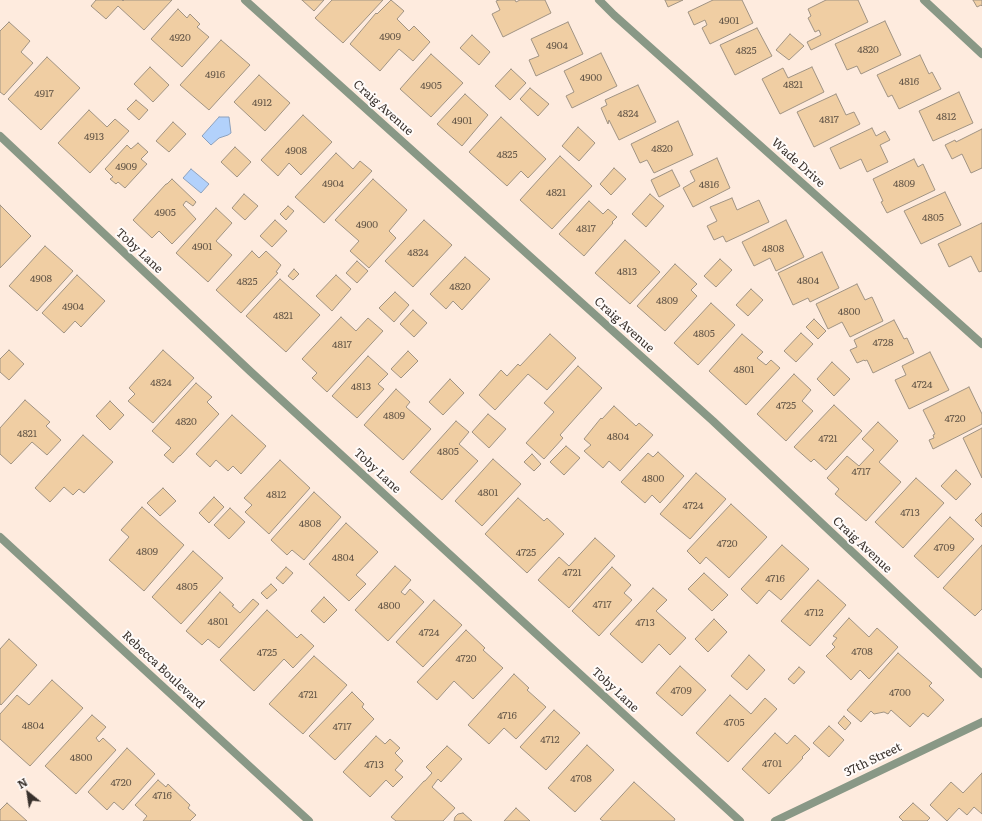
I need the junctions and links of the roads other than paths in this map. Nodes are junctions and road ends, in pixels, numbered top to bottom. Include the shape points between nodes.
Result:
1 (245, 0) edge
2 (599, 0) edge
3 (924, 0) edge
4 (982, 54) edge
5 (0, 136) edge
6 (982, 344) edge
7 (0, 537) edge
8 (982, 674) edge
9 (982, 722) edge
10 (309, 821) edge
11 (740, 821) edge
12 (774, 821) edge

1 - 8 street, Craig Avenue via 707,416
2 - 6 street, Wade Drive
3 - 4 street
5 - 11 street, Toby Lane via 251,372
7 - 10 street, Rebecca Boulevard
9 - 12 street, 37th Street

